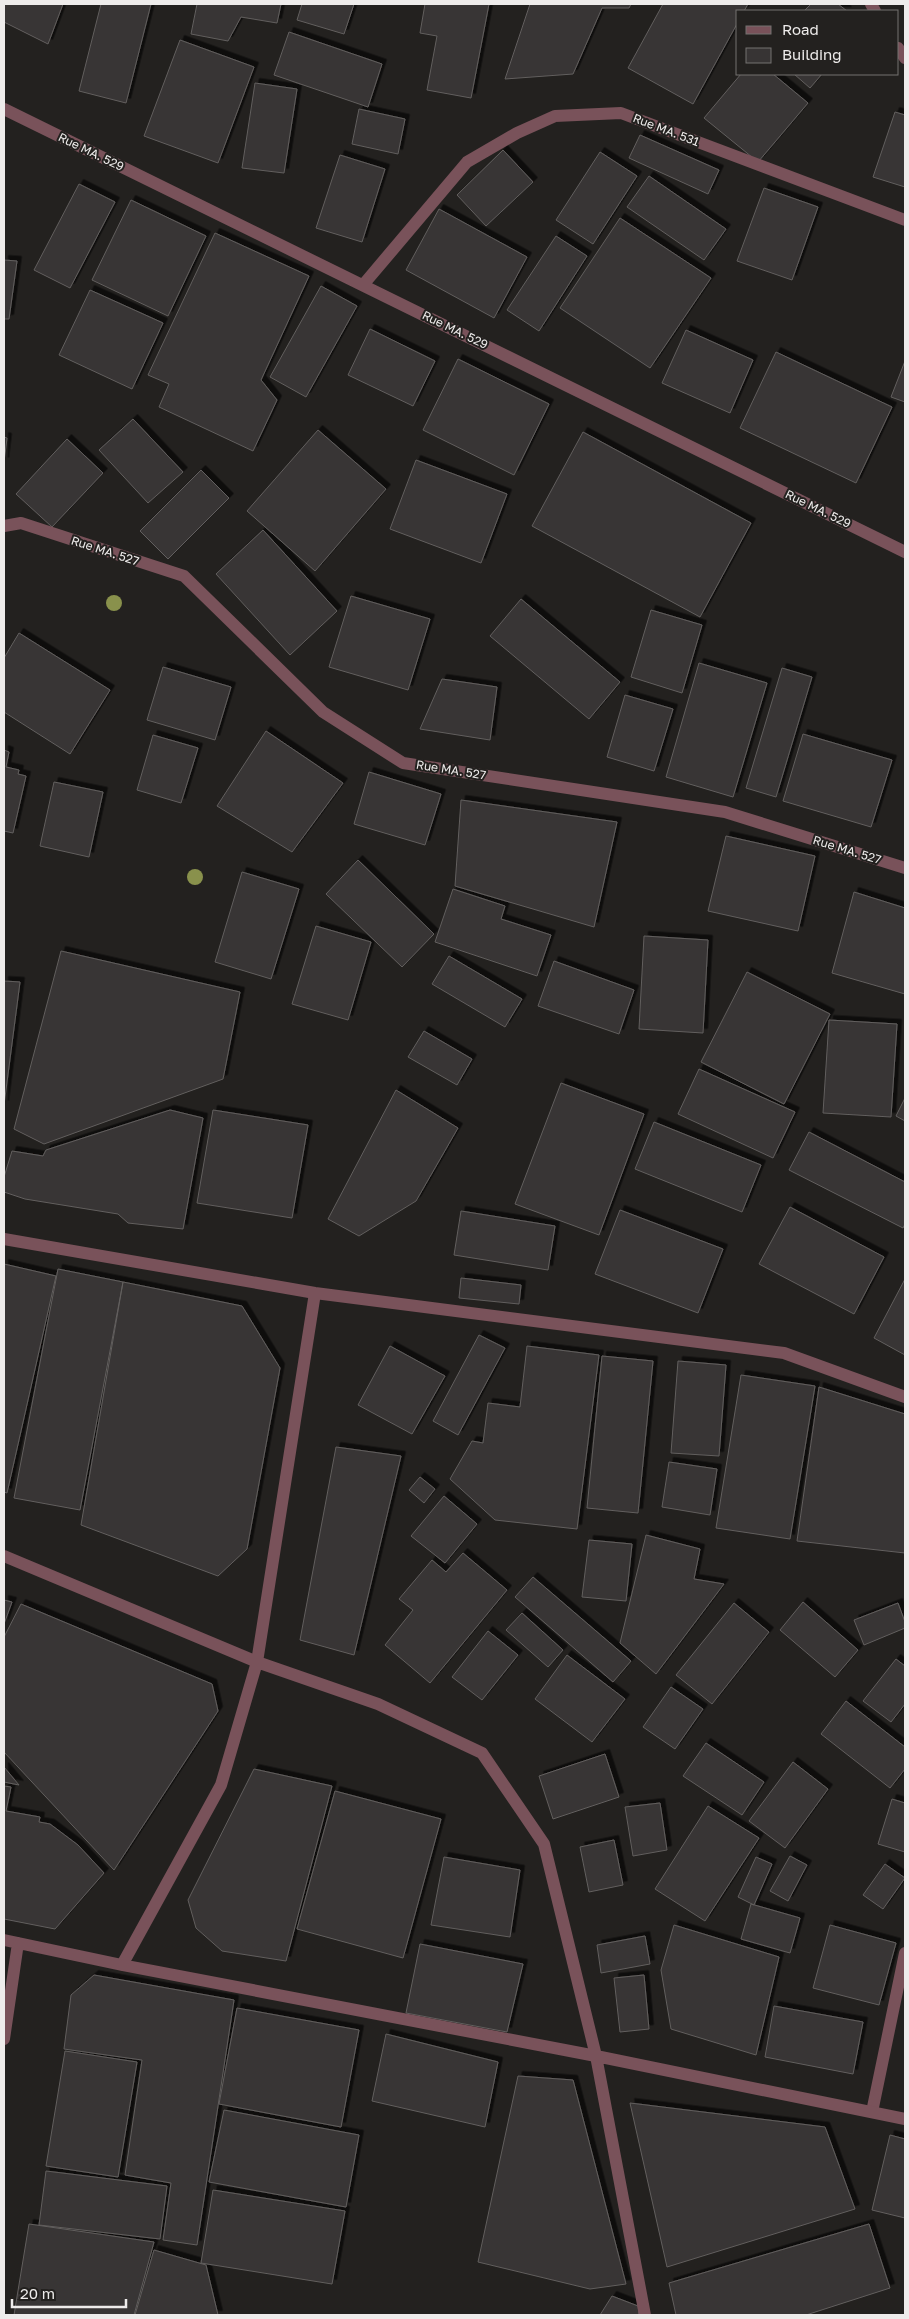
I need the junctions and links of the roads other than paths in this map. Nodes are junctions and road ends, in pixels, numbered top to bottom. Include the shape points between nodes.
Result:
1 (4, 109) edge
2 (905, 220) edge
3 (362, 285) junction
4 (4, 526) edge
5 (905, 552) edge
6 (905, 868) edge
7 (4, 1239) edge
8 (315, 1293) junction
9 (905, 1397) edge
10 (4, 1556) edge
11 (257, 1662) junction
12 (4, 1940) edge
13 (18, 1943) junction
14 (905, 1953) edge
15 (122, 1965) junction
16 (4, 2039) edge
17 (596, 2056) junction
18 (872, 2112) junction
19 (905, 2119) edge
20 (645, 2315) edge

1 - 3 street, Rue MA. 529
2 - 3 street, Rue MA. 531 via 621,113 555,116 517,133 467,162
3 - 5 street, Rue MA. 529
4 - 6 street, Rue MA. 527 via 20,523 184,576 323,712 403,763 725,812
7 - 8 street
8 - 9 street via 784,1353
8 - 11 street
10 - 11 street
11 - 15 street via 222,1785
11 - 17 street via 378,1704 482,1753 544,1844
12 - 13 street
13 - 15 street
13 - 16 street
14 - 18 street
15 - 17 street
17 - 18 street
17 - 20 street
18 - 19 street

